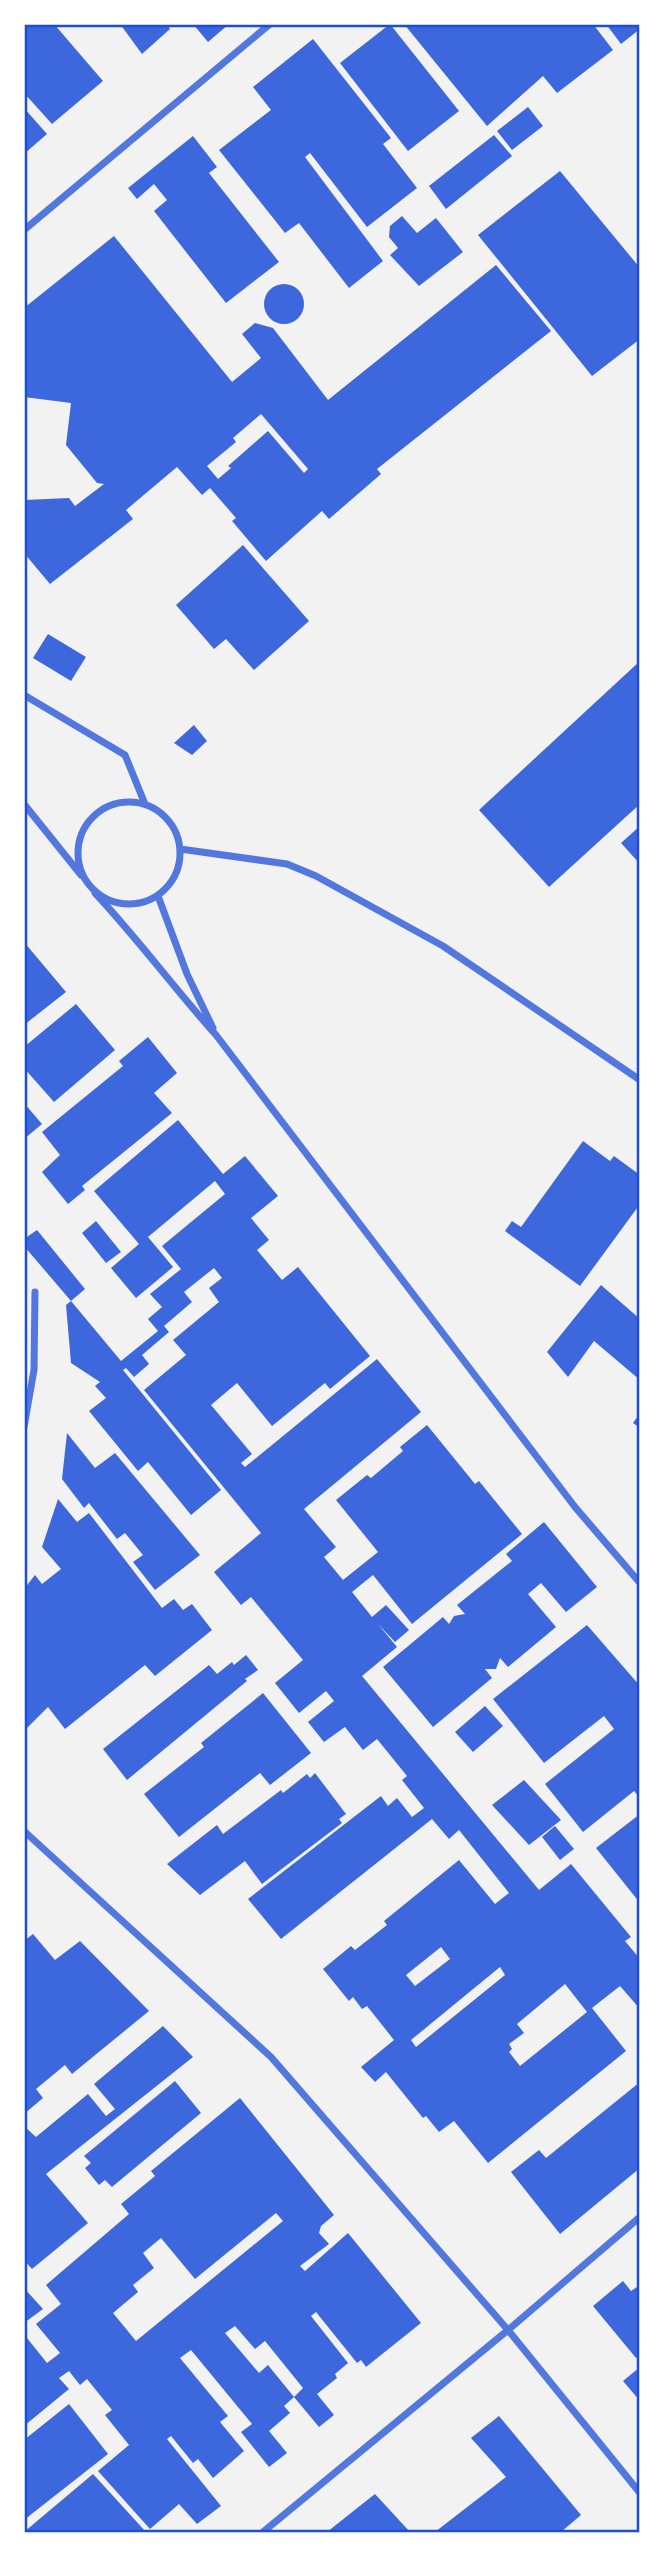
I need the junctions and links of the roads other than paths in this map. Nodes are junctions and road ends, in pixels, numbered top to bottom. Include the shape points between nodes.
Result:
1 (270, 24) edge
2 (24, 230) edge
3 (24, 695) edge
4 (24, 804) edge
5 (145, 804) junction
6 (180, 849) junction
7 (82, 877) junction
8 (95, 893) junction
9 (158, 896) junction
10 (216, 1035) junction
11 (639, 1080) edge
12 (35, 1292) dead end
13 (24, 1427) edge
14 (639, 1583) edge
15 (24, 1831) edge
16 (639, 2217) edge
17 (508, 2330) junction
18 (639, 2493) edge
19 (263, 2532) edge

1 - 2 street
3 - 5 street via 125,755
4 - 7 street
5 - 6 street via 163,814 175,830
5 - 7 street via 125,802 106,807 90,819 80,837
6 - 9 street via 178,867
6 - 11 street via 287,864 316,876 443,946
7 - 8 street
8 - 9 street via 115,903 137,904
8 - 10 street
9 - 10 street
10 - 14 street via 575,1507
12 - 13 street via 34,1370
15 - 17 street via 271,2057
16 - 17 street
17 - 18 street
17 - 19 street

